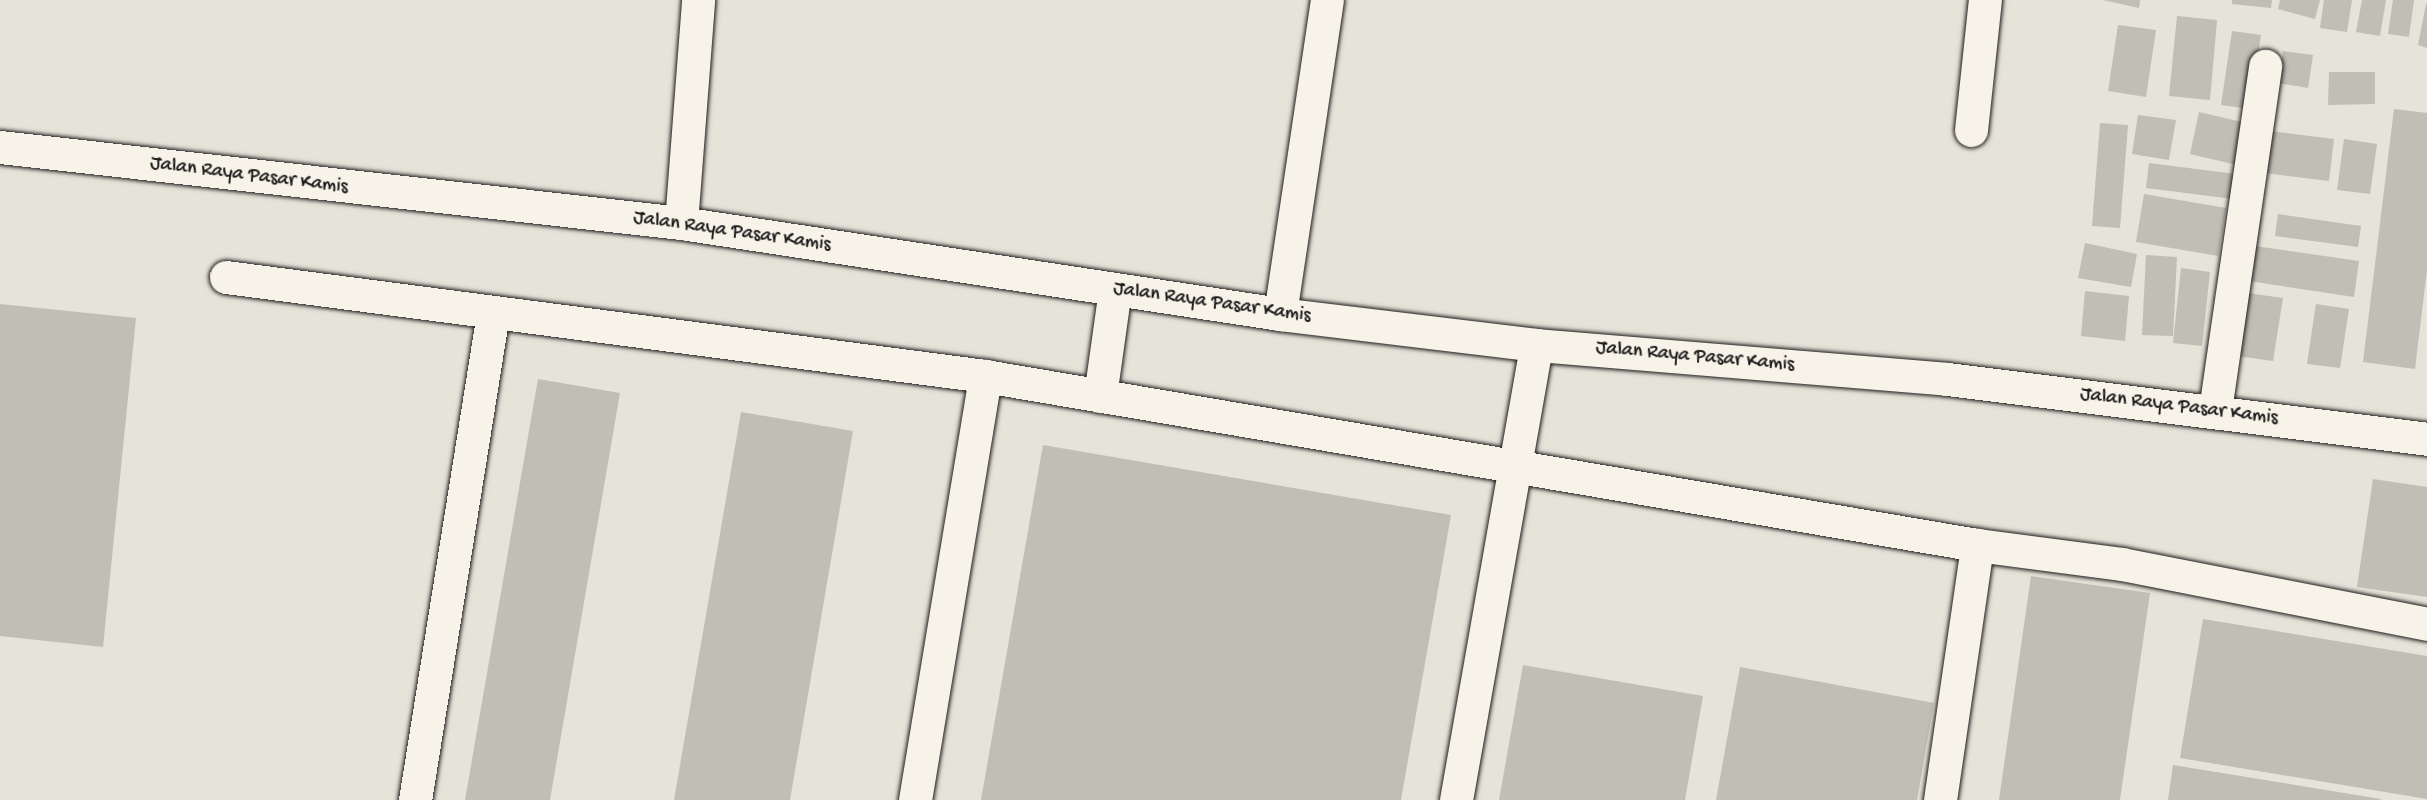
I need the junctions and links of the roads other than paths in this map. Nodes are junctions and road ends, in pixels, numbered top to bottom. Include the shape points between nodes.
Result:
1 (698, 0) edge
2 (1327, 0) edge
3 (1985, 0) edge
4 (2265, 66) dead end
5 (1971, 130) dead end
6 (0, 147) edge
7 (681, 223) junction
8 (226, 277) dead end
9 (1115, 289) junction
10 (493, 312) junction
11 (1280, 314) junction
12 (1536, 345) junction
13 (985, 376) junction
14 (1100, 396) junction
15 (2215, 410) junction
16 (2427, 439) edge
17 (1514, 464) junction
18 (1977, 545) junction
19 (2427, 624) edge
20 (415, 800) edge
21 (915, 800) edge
22 (1456, 800) edge
23 (1940, 800) edge

1 - 7 main road
2 - 11 main road
3 - 5 main road
4 - 15 main road
6 - 7 main road, Jalan Raya Pasar Kamis
7 - 9 main road, Jalan Raya Pasar Kamis
8 - 10 main road
9 - 11 main road, Jalan Raya Pasar Kamis
9 - 14 main road
10 - 13 main road
10 - 20 main road
11 - 12 main road, Jalan Raya Pasar Kamis
12 - 15 main road, Jalan Raya Pasar Kamis via 1947,379
12 - 17 main road
13 - 14 main road
13 - 21 main road
14 - 17 main road
15 - 16 main road, Jalan Raya Pasar Kamis
17 - 18 main road
17 - 22 main road
18 - 19 main road via 2122,564
18 - 23 main road

